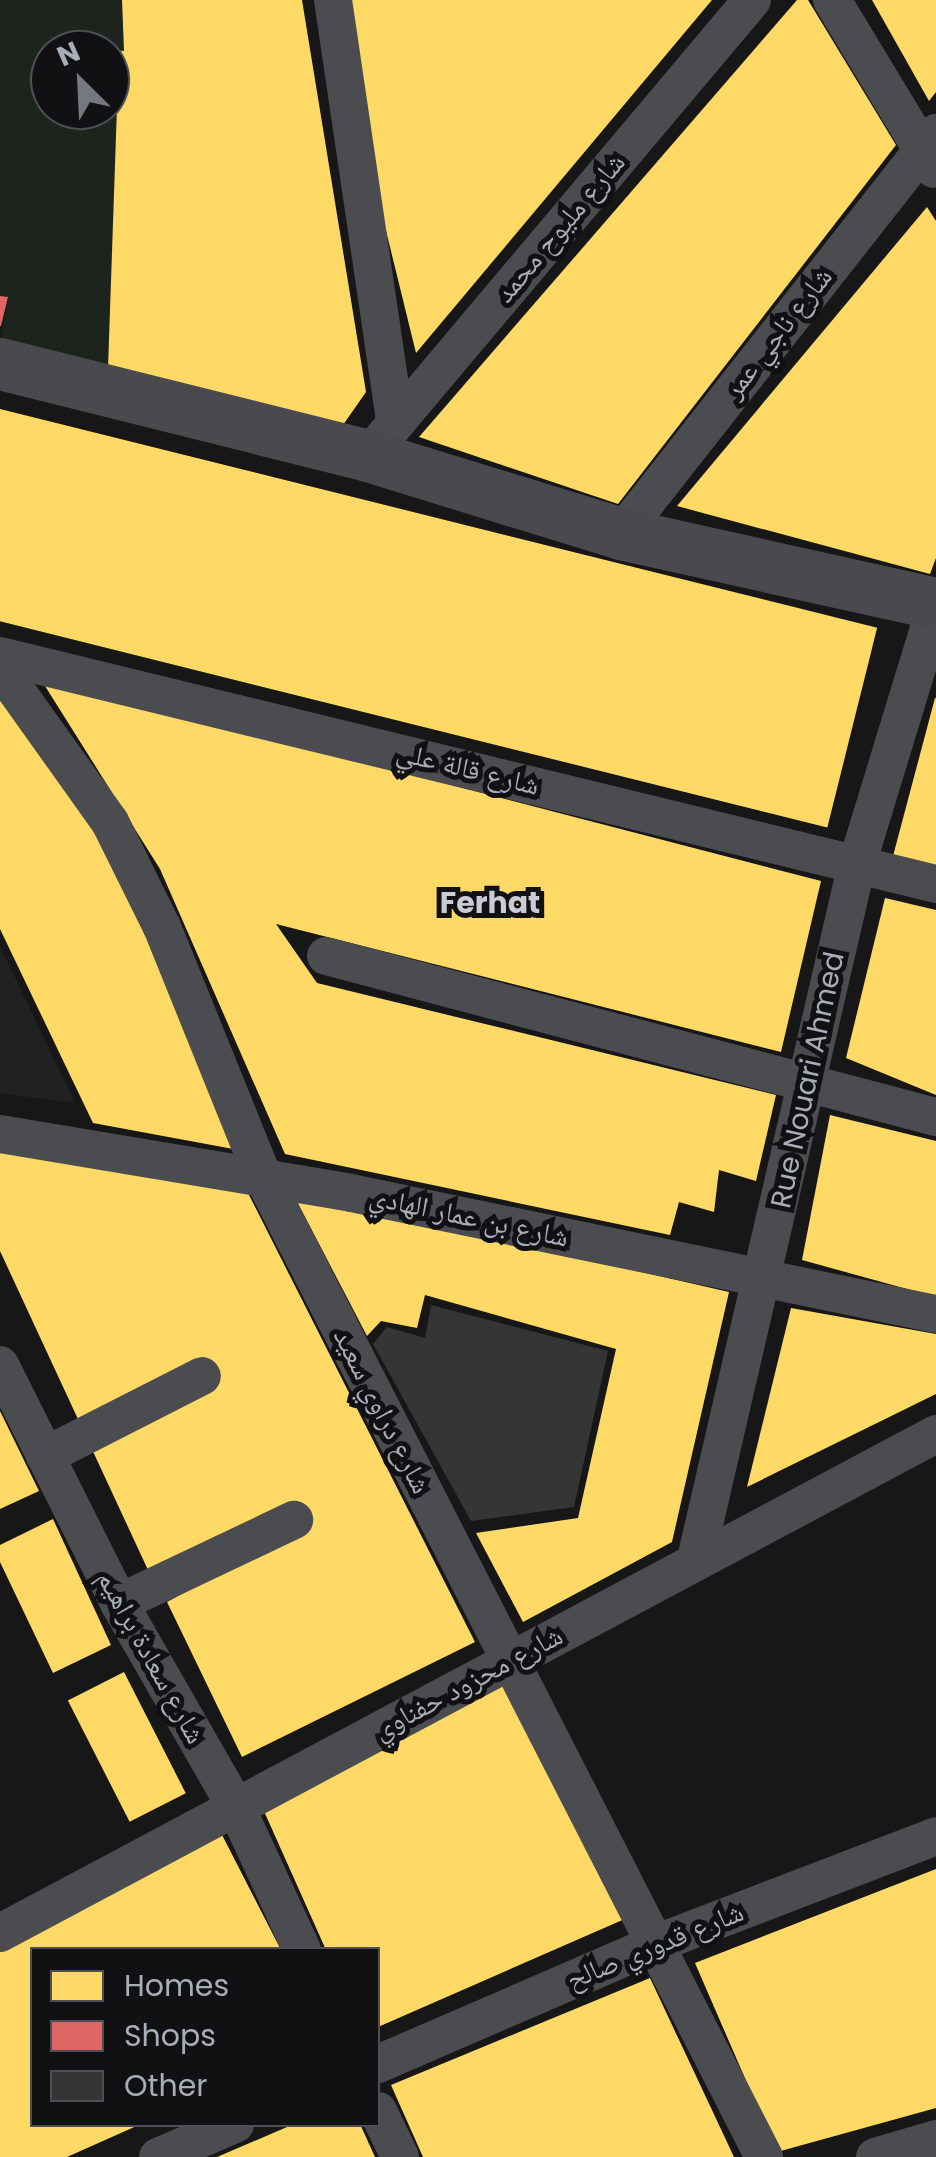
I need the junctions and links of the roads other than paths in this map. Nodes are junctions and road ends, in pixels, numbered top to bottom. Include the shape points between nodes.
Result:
1 (332, 0) edge
2 (752, 0) edge
3 (832, 0) edge
4 (931, 151) edge
5 (0, 364) edge
6 (382, 439) junction
7 (622, 534) junction
8 (936, 605) edge
9 (0, 656) edge
10 (0, 668) edge
11 (856, 864) junction
12 (936, 884) edge
13 (326, 956) dead end
14 (805, 1082) junction
15 (936, 1117) edge
16 (0, 1134) edge
17 (263, 1178) junction
18 (765, 1278) junction
19 (936, 1314) edge
20 (0, 1365) edge
21 (202, 1376) dead end
22 (936, 1434) edge
23 (44, 1456) junction
24 (294, 1520) dead end
25 (696, 1559) junction
26 (119, 1602) junction
27 (513, 1660) junction
28 (236, 1807) junction
29 (936, 1836) edge
30 (0, 1933) edge
31 (655, 1944) junction
32 (301, 1947) edge
33 (380, 2063) edge
34 (380, 2115) edge
35 (228, 2127) edge
36 (936, 2140) edge
37 (158, 2157) edge
38 (400, 2157) edge
39 (764, 2157) edge
40 (875, 2157) edge

1 - 6 street
2 - 6 street, شارع مليوح محمد
3 - 4 street
4 - 7 street, شارع ناجي عمر
5 - 6 street
6 - 7 street
7 - 8 street
8 - 11 street, Rue Nouari Ahmed
9 - 11 street, شارع قالة علي
10 - 17 street, شارع دراوي سعيد via 110,822 162,926
11 - 12 street, شارع قالة علي
11 - 14 street, Rue Nouari Ahmed
13 - 14 street
14 - 15 street
14 - 18 street, Rue Nouari Ahmed
16 - 17 street, شارع بن عمار الهادي
17 - 18 street, شارع بن عمار الهادي
17 - 27 street, شارع دراوي سعيد
18 - 19 street, شارع بن عمار الهادي
18 - 25 street, Rue Nouari Ahmed
20 - 23 street, شارع سعادة براهيم
21 - 23 street
22 - 25 street, شارع محزود حفناوي
23 - 26 street, شارع سعادة براهيم
24 - 26 street
25 - 27 street, شارع محزود حفناوي
26 - 28 street, شارع سعادة براهيم
27 - 28 street, شارع محزود حفناوي
27 - 31 street, شارع دراوي سعيد
28 - 30 street, شارع محزود حفناوي
28 - 32 street, شارع سعادة براهيم
29 - 31 street, شارع قدوري صالح
31 - 33 street, شارع قدوري صالح
31 - 39 street, شارع دراوي سعيد
34 - 38 street
35 - 37 street
36 - 40 street

